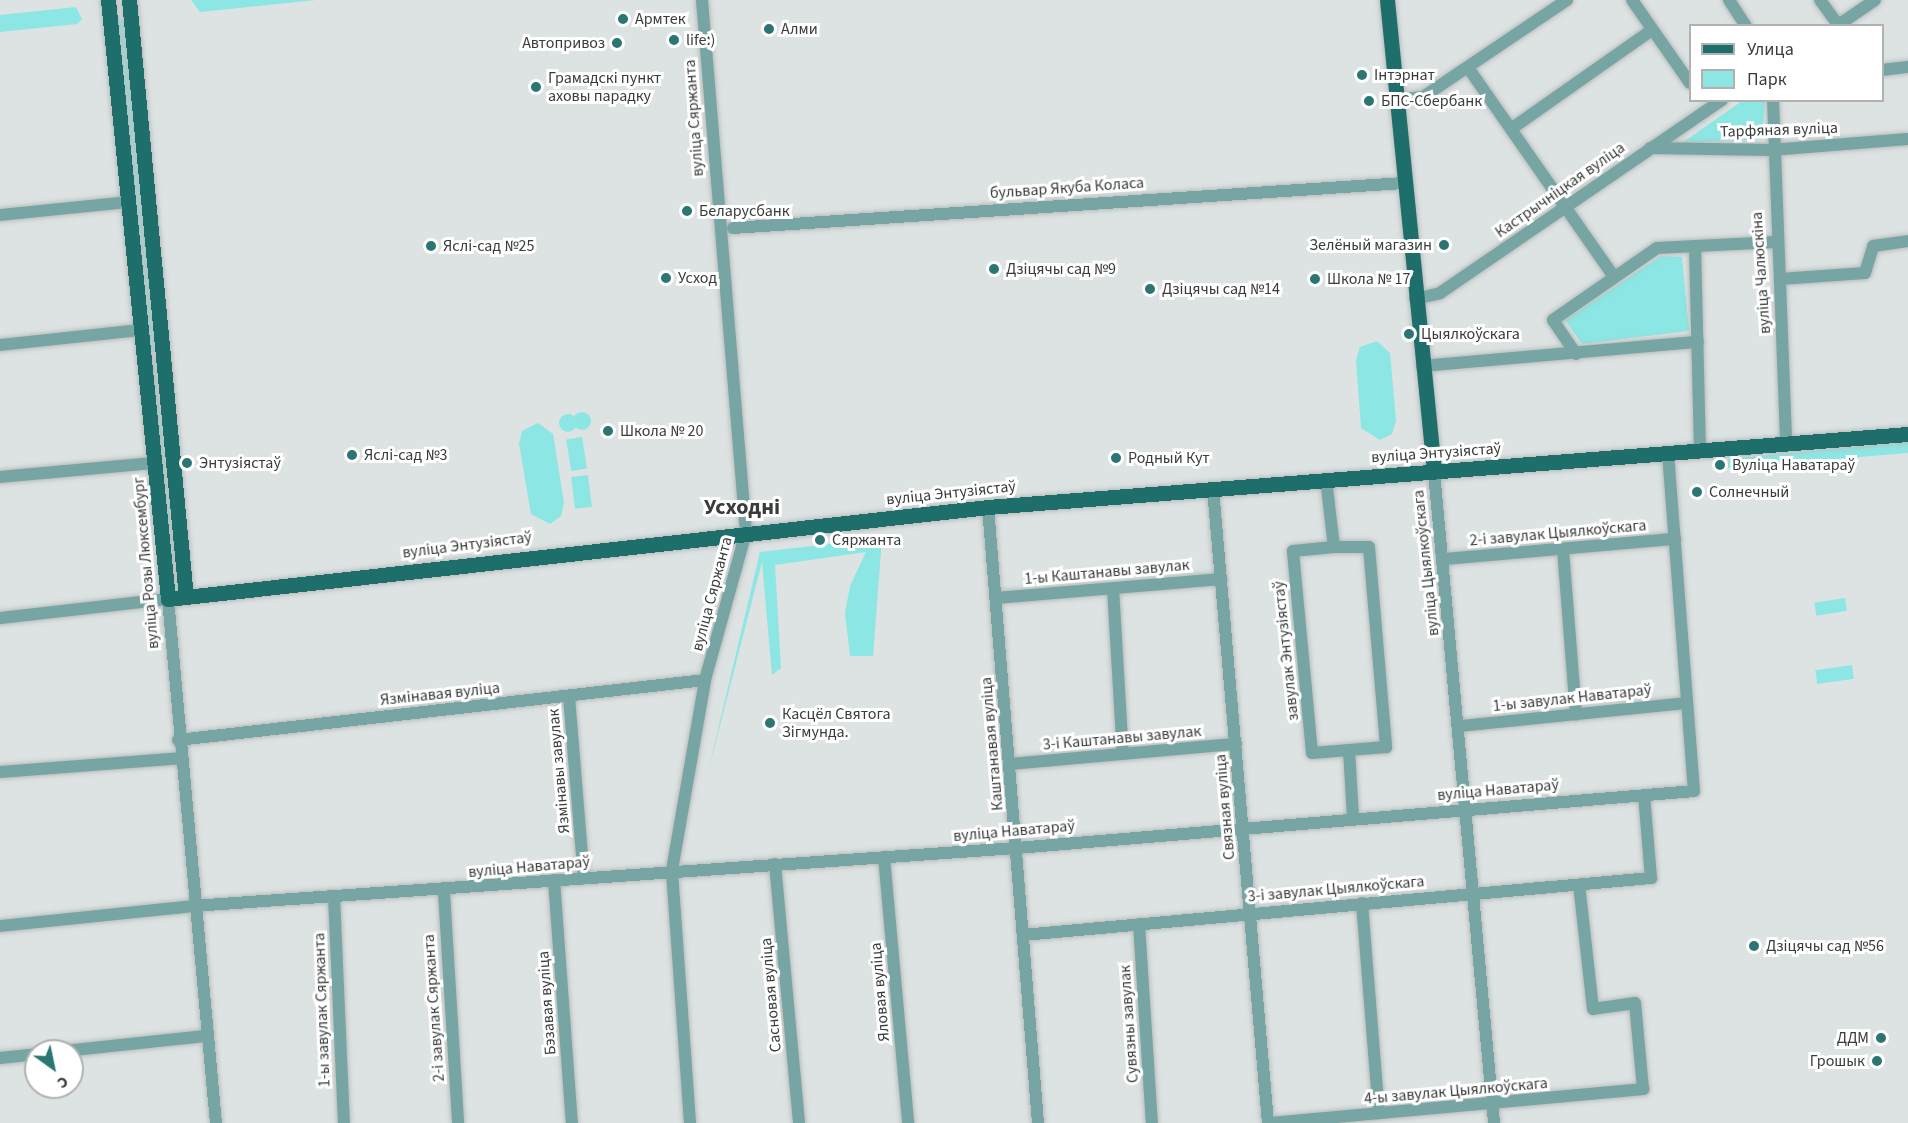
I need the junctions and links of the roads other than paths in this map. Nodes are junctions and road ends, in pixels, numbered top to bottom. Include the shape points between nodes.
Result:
1 (108, 0) edge
2 (129, 0) edge
3 (702, 0) edge
4 (1387, 0) edge
5 (1567, 0) edge
6 (1632, 0) edge
7 (1729, 0) edge
8 (1820, 0) edge
9 (1875, 0) edge
10 (1745, 24) edge
11 (1836, 24) edge
12 (1839, 24) edge
13 (1652, 30) junction
14 (1471, 67) junction
15 (1908, 67) edge
16 (1884, 70) edge
17 (1689, 82) edge
18 (1397, 100) junction
19 (1773, 102) edge
20 (1706, 105) edge
21 (1511, 129) junction
22 (1908, 139) edge
23 (1650, 148) junction
24 (1771, 150) junction
25 (1403, 183) junction
26 (129, 202) junction
27 (1567, 203) junction
28 (0, 216) edge
29 (733, 228) dead end
30 (1908, 241) edge
31 (1775, 242) junction
32 (1695, 246) junction
33 (1614, 277) junction
34 (1780, 279) junction
35 (1415, 299) junction
36 (141, 330) junction
37 (1698, 342) junction
38 (0, 345) edge
39 (1576, 354) junction
40 (1422, 366) junction
41 (1908, 434) edge
42 (1786, 444) junction
43 (1700, 451) junction
44 (1668, 454) junction
45 (155, 463) junction
46 (1434, 472) junction
47 (0, 477) edge
48 (1326, 479) junction
49 (1213, 489) junction
50 (988, 507) junction
51 (746, 532) junction
52 (1675, 539) junction
53 (1334, 547) junction
54 (1563, 549) junction
55 (1445, 559) junction
56 (1221, 579) junction
57 (1113, 588) junction
58 (186, 597) junction
59 (996, 598) junction
60 (168, 599) junction
61 (0, 618) edge
62 (705, 680) junction
63 (569, 697) junction
64 (1687, 703) junction
65 (1576, 714) junction
66 (1460, 726) junction
67 (178, 740) junction
68 (1236, 744) junction
69 (1349, 750) junction
70 (1123, 754) junction
71 (180, 758) junction
72 (1010, 764) junction
73 (0, 772) edge
74 (1644, 795) junction
75 (1466, 809) junction
76 (1353, 818) junction
77 (1243, 826) junction
78 (1017, 848) junction
79 (884, 857) junction
80 (776, 864) junction
81 (672, 870) junction
82 (584, 878) junction
83 (554, 880) junction
84 (1579, 885) junction
85 (444, 892) junction
86 (1472, 894) junction
87 (334, 896) junction
88 (1362, 903) junction
89 (193, 906) junction
90 (1250, 913) junction
91 (1139, 924) junction
92 (0, 926) edge
93 (1023, 935) junction
94 (205, 1036) junction
95 (84, 1049) edge
96 (24, 1055) edge
97 (0, 1058) edge
98 (1493, 1106) junction
99 (1379, 1113) junction
100 (216, 1123) edge
101 (344, 1123) edge
102 (458, 1123) edge
103 (572, 1123) edge
104 (690, 1123) edge
105 (799, 1123) edge
106 (908, 1123) edge
107 (1038, 1123) edge
108 (1152, 1123) edge
109 (1269, 1123) edge
110 (1494, 1123) edge

1 - 26 main road, вуліца Розы Люксембург
2 - 58 main road
3 - 51 street, вуліца Сяржанта
4 - 18 main road, вуліца Цыялкоўскага
5 - 14 street
6 - 13 street
7 - 10 street
8 - 11 street
9 - 12 street
13 - 17 street
13 - 21 street
14 - 18 street via 1423,97
14 - 21 street
15 - 16 street
18 - 25 main road, вуліца Цыялкоўскага
19 - 24 street, вуліца Чалюскіна
20 - 23 street, Кастрычніцкая вуліца
21 - 27 street
22 - 24 street, Тарфяная вуліца
23 - 24 street, Тарфяная вуліца
23 - 27 street, Кастрычніцкая вуліца
24 - 31 street, вуліца Чалюскіна
25 - 29 street, бульвар Якуба Коласа
25 - 35 main road, вуліца Цыялкоўскага
26 - 28 street
26 - 36 main road, вуліца Розы Люксембург
27 - 33 street
27 - 35 street, Кастрычніцкая вуліца via 1440,293
30 - 34 street via 1873,246 1864,273
31 - 32 street
31 - 34 street, вуліца Чалюскіна
32 - 33 street via 1657,248
32 - 37 street
33 - 39 street via 1553,320
34 - 42 street, вуліца Чалюскіна
35 - 40 main road, вуліца Цыялкоўскага
36 - 38 street
36 - 45 main road, вуліца Розы Люксембург
37 - 39 street
37 - 43 street
39 - 40 street
40 - 46 main road, вуліца Цыялкоўскага
41 - 42 main road, вуліца Энтузіястаў
42 - 43 main road, вуліца Энтузіястаў
43 - 44 main road, вуліца Энтузіястаў
44 - 46 main road, вуліца Энтузіястаў
44 - 52 street, вуліца Наватараў
45 - 47 street
45 - 60 main road, вуліца Розы Люксембург
46 - 48 main road, вуліца Энтузіястаў
46 - 55 street, вуліца Цыялкоўскага
48 - 49 main road, вуліца Энтузіястаў
48 - 53 street
49 - 50 main road, вуліца Энтузіястаў
49 - 56 street, Связная вуліца
50 - 51 main road, вуліца Энтузіястаў
50 - 59 street, Каштанавая вуліца
51 - 58 main road, вуліца Энтузіястаў
51 - 62 street, вуліца Сяржанта
52 - 54 street, 2-і завулак Цыялкоўскага
52 - 64 street, вуліца Наватараў
53 - 69 street, завулак Энтузіястаў via 1369,548 1386,747
53 - 69 street, завулак Энтузіястаў via 1293,551 1312,753
54 - 55 street, 2-і завулак Цыялкоўскага
54 - 65 street
55 - 66 street, вуліца Цыялкоўскага
56 - 57 street, 1-ы Каштанавы завулак
56 - 68 street, Связная вуліца
57 - 59 street, 1-ы Каштанавы завулак
57 - 70 street
58 - 60 main road, вуліца Энтузіястаў
59 - 72 street, Каштанавая вуліца
60 - 61 street, вуліца Энтузіястаў
60 - 67 street, вуліца Розы Люксембург
62 - 63 street, Язмінавая вуліца
62 - 81 street, вуліца Сяржанта
63 - 67 street, Язмінавая вуліца
63 - 82 street, Язмінавы завулак
64 - 65 street, 1-ы завулак Наватараў
64 - 74 street, вуліца Наватараў via 1694,790
65 - 66 street, 1-ы завулак Наватараў
66 - 75 street, вуліца Цыялкоўскага
67 - 71 street, вуліца Розы Люксембург
68 - 70 street, 3-і Каштанавы завулак
68 - 77 street, Связная вуліца
69 - 76 street
70 - 72 street, 3-і Каштанавы завулак
71 - 73 street
71 - 89 street, вуліца Розы Люксембург
72 - 78 street, Каштанавая вуліца
74 - 75 street, вуліца Наватараў
74 - 84 street, 3-і завулак Цыялкоўскага via 1651,878
75 - 76 street, вуліца Наватараў
75 - 86 street, вуліца Цыялкоўскага
76 - 77 street, вуліца Наватараў
77 - 78 street, вуліца Наватараў
77 - 90 street, Связная вуліца
78 - 79 street, вуліца Наватараў
78 - 93 street, Каштанавая вуліца
79 - 80 street, вуліца Наватараў
79 - 106 street, Яловая вуліца
80 - 81 street, вуліца Наватараў
80 - 105 street, Сасновая вуліца
81 - 82 street, вуліца Наватараў
81 - 104 street, вуліца Сяржанта
82 - 83 street, вуліца Наватараў
83 - 85 street, вуліца Наватараў
83 - 103 street, Бэзавая вуліца
84 - 86 street, 3-і завулак Цыялкоўскага
84 - 98 street, 4-ы завулак Цыялкоўскага via 1593,1009 1635,1003 1643,1089
85 - 87 street, вуліца Наватараў
85 - 102 street, 2-і завулак Сяржанта
86 - 88 street, 3-і завулак Цыялкоўскага
86 - 98 street, вуліца Цыялкоўскага
87 - 89 street, вуліца Наватараў
87 - 101 street, 1-ы завулак Сяржанта
88 - 90 street, 3-і завулак Цыялкоўскага
88 - 99 street
89 - 92 street, вуліца Наватараў
89 - 94 street, вуліца Розы Люксембург
90 - 91 street, 3-і завулак Цыялкоўскага
90 - 109 street, Связная вуліца
91 - 93 street, 3-і завулак Цыялкоўскага
91 - 108 street, Сувязны завулак
93 - 107 street, Каштанавая вуліца
94 - 95 street
94 - 100 street, вуліца Розы Люксембург
96 - 97 street
98 - 99 street, 4-ы завулак Цыялкоўскага
98 - 110 street, вуліца Цыялкоўскага
99 - 109 street, 4-ы завулак Цыялкоўскага

